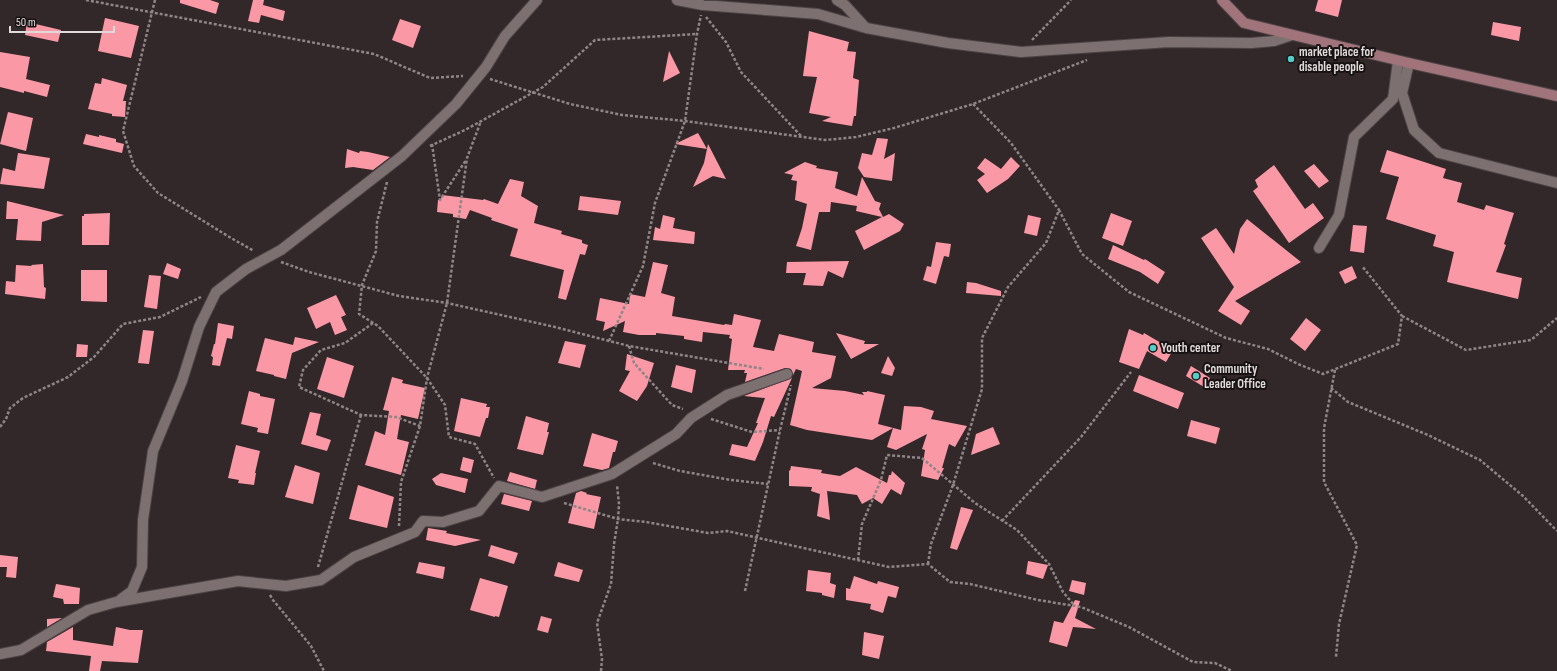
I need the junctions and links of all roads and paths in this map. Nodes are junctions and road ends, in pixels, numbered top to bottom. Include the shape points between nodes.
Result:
1 (86, 0) edge
2 (155, 0) edge
3 (537, 0) edge
4 (677, 0) edge
5 (837, 0) edge
6 (1071, 0) edge
7 (1222, 0) edge
8 (703, 6) junction
9 (152, 12) junction
10 (866, 28) junction
11 (697, 34) junction
12 (1292, 34) junction
13 (1021, 52) junction
14 (1090, 59) dead end
15 (1398, 61) junction
16 (1409, 64) junction
17 (479, 75) junction
18 (532, 93) junction
19 (1557, 96) edge
20 (973, 104) junction
21 (482, 121) junction
22 (685, 121) junction
23 (429, 130) junction
24 (803, 138) junction
25 (432, 146) junction
26 (425, 149) dead end
27 (467, 158) junction
28 (392, 164) junction
29 (1557, 183) edge
30 (1058, 210) junction
31 (1319, 248) dead end
32 (267, 258) junction
33 (1362, 266) dead end
34 (362, 286) junction
35 (202, 297) dead end
36 (447, 303) junction
37 (1402, 316) junction
38 (1557, 318) edge
39 (373, 323) junction
40 (609, 342) junction
41 (766, 370) dead end
42 (1335, 370) junction
43 (1131, 372) dead end
44 (787, 374) joint
45 (427, 378) junction
46 (1331, 388) junction
47 (361, 415) junction
48 (420, 426) junction
49 (0, 427) edge
50 (634, 459) junction
51 (616, 471) junction
52 (768, 484) junction
53 (953, 485) junction
54 (499, 486) junction
55 (542, 496) junction
56 (618, 518) junction
57 (1002, 520) junction
58 (1557, 531) edge
59 (756, 538) junction
60 (399, 539) junction
61 (858, 560) junction
62 (928, 564) junction
63 (314, 581) junction
64 (265, 584) junction
65 (745, 591) dead end
66 (116, 602) junction
67 (1075, 606) junction
68 (0, 654) edge
69 (1336, 657) dead end
70 (324, 671) edge
71 (601, 671) edge
72 (1232, 671) edge

1 - 9 path
2 - 9 path
3 - 17 street via 505,36
4 - 8 street
5 - 10 street
6 - 13 path
7 - 12 street via 1244,22
8 - 10 street via 818,14
8 - 11 path
8 - 24 path via 705,16 726,42 742,72
9 - 17 path via 374,54 430,78
9 - 32 path via 123,131 134,166 158,193
10 - 13 street via 948,43
11 - 18 path via 595,40 543,87
11 - 22 path
12 - 13 street via 1274,41 1251,43 1169,42
12 - 15 street
14 - 20 path
15 - 16 street
15 - 31 street via 1393,99 1354,137 1339,215
16 - 19 street
16 - 29 street via 1402,93 1414,130 1439,153
17 - 18 path
17 - 23 street via 456,104
18 - 21 path
18 - 22 path via 622,115
20 - 24 path via 856,137 825,140
20 - 30 path via 1012,143
21 - 25 path
21 - 27 path
22 - 24 path
22 - 40 path via 655,203 643,266
23 - 25 path
23 - 28 street
25 - 26 path
25 - 27 path via 440,200
27 - 36 path
28 - 32 street via 281,250
28 - 34 path via 377,222 376,251
30 - 42 path via 1082,254 1128,292 1226,338 1268,349 1323,374
30 - 53 path via 1046,243 1008,287 982,338 982,389
32 - 34 path
32 - 66 street via 246,269 216,292 199,327 182,381 153,451 143,520 142,567 132,591
33 - 37 path
34 - 36 path via 399,296
34 - 39 path via 359,314
35 - 49 path via 160,317 123,324 94,357 68,377 23,398 10,408
36 - 40 path
36 - 45 path
37 - 38 path via 1466,350 1531,340
37 - 42 path via 1398,344
39 - 45 path
39 - 47 path via 345,343 321,350 303,370 300,387
40 - 41 path
42 - 46 path
43 - 57 path via 1081,437
44 - 50 street via 727,395 690,418 676,434
44 - 52 path via 794,373
45 - 48 path
45 - 54 path via 445,405 449,437 475,444
46 - 58 path via 1348,402 1480,460 1523,496
46 - 69 path via 1324,428 1324,482 1357,545 1338,624
47 - 48 path via 396,417
47 - 63 path
48 - 60 path via 401,482
50 - 51 street
50 - 52 path via 680,471
51 - 55 street
51 - 56 path
52 - 59 path
53 - 57 path
53 - 61 path via 922,458 887,455 881,480 862,524
53 - 62 path via 931,544
54 - 55 street
54 - 60 street via 479,511 443,522 423,522 415,532
55 - 56 path
56 - 59 path via 708,533 728,531
56 - 71 path via 611,584 598,623
57 - 67 path via 1017,530 1049,564 1063,592
59 - 61 path
59 - 65 path
60 - 63 street via 354,558 321,580
61 - 62 path via 889,567
62 - 67 path via 950,582
63 - 64 street via 286,586
64 - 66 street via 238,580
64 - 70 path via 273,600 311,646
66 - 68 street via 88,610 21,650
67 - 72 path via 1129,627 1193,662 1215,663

